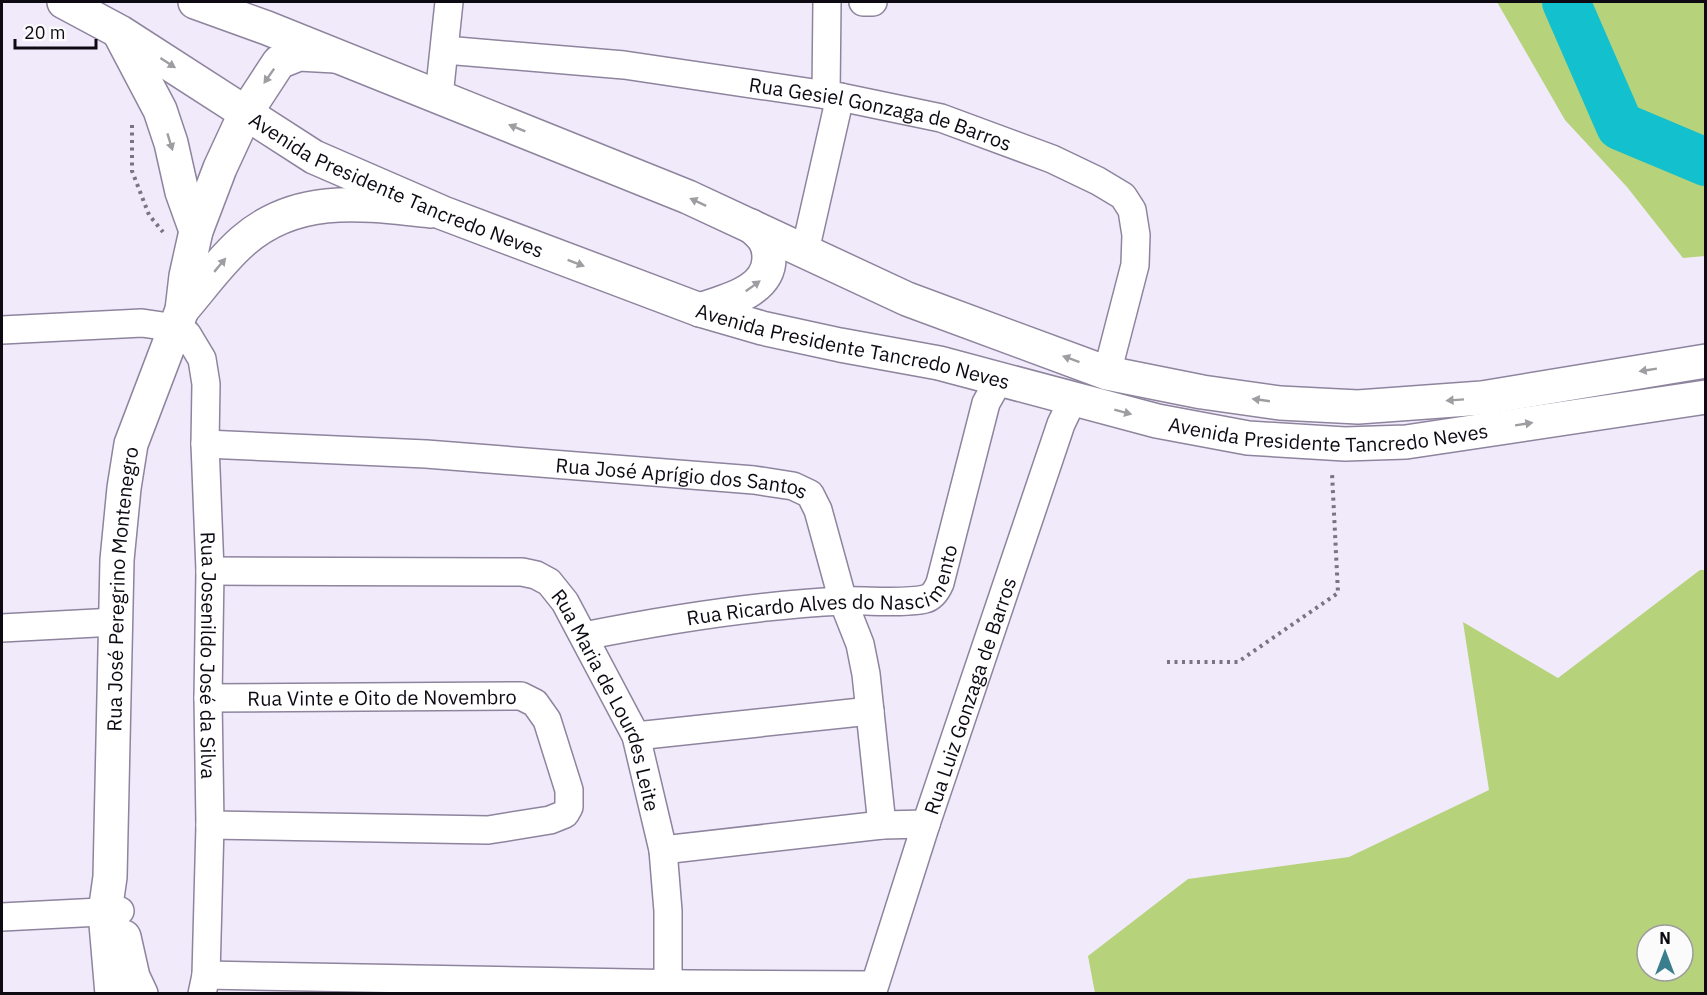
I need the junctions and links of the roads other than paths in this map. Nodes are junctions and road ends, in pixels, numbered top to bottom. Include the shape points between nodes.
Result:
1 (64, 2) edge
2 (195, 2) edge
3 (449, 2) edge
4 (827, 2) edge
5 (863, 2) edge
6 (873, 2) edge
7 (120, 32) junction
8 (445, 50) junction
9 (340, 57) junction
10 (439, 96) junction
11 (833, 96) junction
12 (245, 114) junction
13 (442, 213) junction
14 (751, 226) junction
15 (196, 231) junction
16 (805, 251) junction
17 (700, 310) junction
18 (179, 319) junction
19 (2, 330) edge
20 (1706, 361) edge
21 (1107, 373) junction
22 (1000, 378) junction
23 (1706, 397) edge
24 (1073, 399) junction
25 (205, 444) junction
26 (210, 572) junction
27 (843, 601) junction
28 (115, 622) junction
29 (2, 628) edge
30 (584, 636) junction
31 (208, 698) junction
32 (870, 711) junction
33 (636, 736) junction
34 (926, 824) junction
35 (210, 825) junction
36 (882, 825) junction
37 (663, 850) junction
38 (113, 911) junction
39 (2, 917) edge
40 (204, 984) edge
41 (681, 987) edge
42 (873, 989) edge
43 (112, 993) edge
44 (141, 993) edge

1 - 7 main road, Avenida Presidente Tancredo Neves
2 - 9 main road, Avenida Presidente Tancredo Neves
3 - 8 street
4 - 11 street
5 - 6 street
7 -> 12 main road, Avenida Presidente Tancredo Neves
7 -> 15 main road via 160,110
8 - 10 street
8 - 11 street, Rua Gesiel Gonzaga de Barros via 624,65
9 - 10 main road, Avenida Presidente Tancredo Neves
9 -> 12 main road, Rua José Peregrino Montenegro via 299,54 279,62
14 -> 10 main road, Avenida Presidente Tancredo Neves
11 - 16 street
11 - 21 street, Rua Gesiel Gonzaga de Barros via 941,118 1052,159 1123,196 1132,210 1135,265
12 - 13 main road, Avenida Presidente Tancredo Neves via 314,157
12 - 15 main road, Rua José Peregrino Montenegro
13 -> 17 main road, Avenida Presidente Tancredo Neves
18 -> 13 main road, Rua José Peregrino Montenegro via 227,256 244,240 287,214 317,206 349,204
14 - 16 main road, Avenida Presidente Tancredo Neves
17 -> 14 main road via 737,296 766,275 770,253 765,238
15 - 18 main road, Rua José Peregrino Montenegro
21 -> 16 main road, Avenida Presidente Tancredo Neves via 907,299
17 - 22 main road, Avenida Presidente Tancredo Neves via 762,328
18 - 19 street
18 - 25 street, Rua Josenildo José da Silva via 202,359 206,384
18 - 28 main road, Rua José Peregrino Montenegro via 131,444 117,560
20 -> 21 main road, Avenida Presidente Tancredo Neves via 1482,398 1358,407 1280,403
22 - 24 main road, Avenida Presidente Tancredo Neves
22 - 27 street, Rua Ricardo Alves do Nascimento via 986,403 936,592 925,599
24 -> 23 main road, Avenida Presidente Tancredo Neves via 1157,421 1248,438 1345,444 1406,442
24 - 34 street, Rua Luiz Gonzaga de Barros via 1061,424
25 - 26 street, Rua Josenildo José da Silva
25 - 27 street, Rua José Aprígio dos Santos via 426,454 793,486 810,494 819,510
26 - 30 street, Rua Maria de Lourdes Leite via 529,573 549,582 566,602
26 - 31 street, Rua Josenildo José da Silva
27 - 30 street, Rua Ricardo Alves do Nascimento via 700,615
27 - 32 street, Rua José Aprígio dos Santos via 860,644
28 - 29 street
28 - 38 main road, Rua José Peregrino Montenegro via 110,876
30 - 33 street, Rua Maria de Lourdes Leite
31 - 35 street, Rua Josenildo José da Silva
31 - 35 street, Rua Vinte e Oito de Novembro via 528,698 540,709 551,730 569,790 566,814 488,830
32 - 33 street
32 - 36 street, Rua José Aprígio dos Santos
33 - 37 street, Rua Maria de Lourdes Leite
34 - 36 street
34 - 42 street, Rua Luiz Gonzaga de Barros
35 - 40 street, Rua Josenildo José da Silva
36 - 37 street
37 - 41 street, Rua Maria de Lourdes Leite
38 - 39 street
38 - 43 main road, Rua José Peregrino Montenegro
38 - 44 main road, Rua José Peregrino Montenegro
40 - 41 street
41 - 42 street

